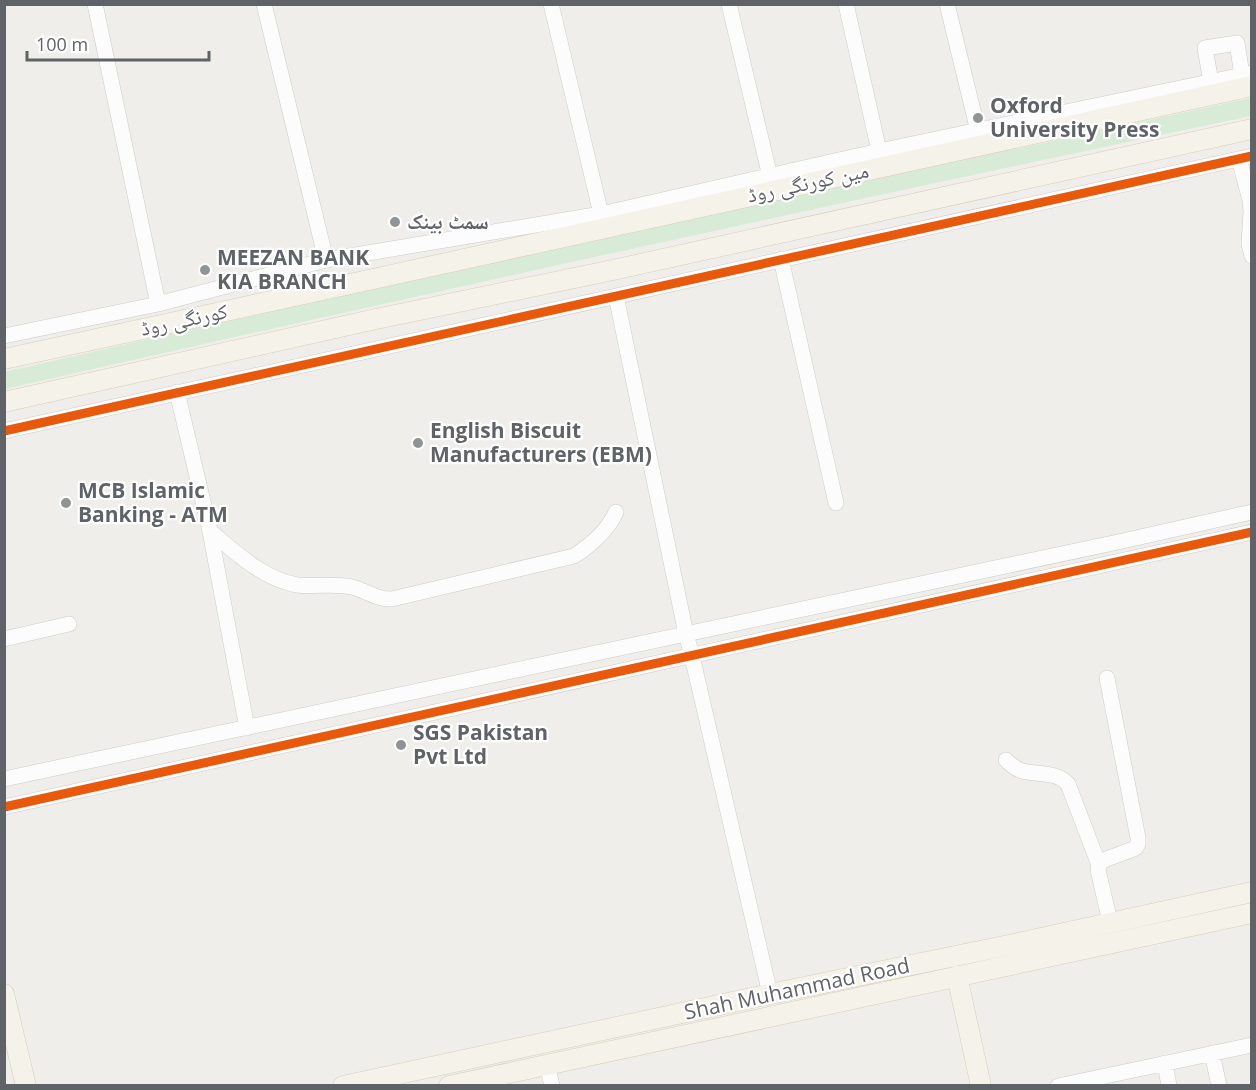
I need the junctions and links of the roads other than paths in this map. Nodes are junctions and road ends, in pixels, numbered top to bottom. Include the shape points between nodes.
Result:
1 (95, 4) edge
2 (264, 4) edge
3 (551, 4) edge
4 (729, 4) edge
5 (846, 4) edge
6 (947, 4) edge
7 (1248, 78) edge
8 (1211, 82) junction
9 (1251, 129) edge
10 (978, 131) junction
11 (879, 151) junction
12 (1245, 157) edge
13 (772, 184) junction
14 (601, 214) junction
15 (360, 254) junction
16 (1251, 256) edge
17 (781, 259) junction
18 (326, 260) junction
19 (364, 281) junction
20 (616, 296) junction
21 (158, 304) junction
22 (376, 319) junction
23 (4, 336) edge
24 (383, 347) junction
25 (4, 359) edge
26 (177, 392) junction
27 (4, 402) edge
28 (6, 430) edge
29 (836, 503) dead end
30 (616, 512) dead end
31 (1251, 512) edge
32 (210, 531) junction
33 (1251, 532) edge
34 (69, 624) dead end
35 (686, 634) junction
36 (4, 639) edge
37 (692, 656) junction
38 (478, 678) junction
39 (1107, 678) dead end
40 (485, 701) junction
41 (247, 728) junction
42 (226, 732) junction
43 (232, 757) junction
44 (1006, 760) dead end
45 (4, 779) edge
46 (4, 807) edge
47 (1099, 865) junction
48 (1251, 892) edge
49 (1251, 913) edge
50 (1110, 922) junction
51 (963, 954) junction
52 (1004, 956) junction
53 (960, 975) junction
54 (4, 993) edge
55 (770, 994) junction
56 (676, 1014) junction
57 (653, 1020) junction
58 (682, 1035) junction
59 (654, 1041) junction
60 (1251, 1045) edge
61 (1212, 1053) junction
62 (1165, 1063) junction
63 (547, 1064) junction
64 (1115, 1080) edge
65 (1062, 1085) edge
66 (26, 1086) edge
67 (343, 1086) edge
68 (449, 1086) edge
69 (552, 1086) edge
70 (981, 1086) edge
71 (1169, 1086) edge
72 (1219, 1086) edge

1 - 21 street
2 - 18 street
3 - 14 street
4 - 13 street
5 - 11 street
6 - 10 street
7 - 8 street
7 - 8 street via 1237,43 1205,48
7 - 13 main road, مین کورنگی روڈ
8 - 10 street
9 - 22 main road, مین کورنگی روڈ
10 - 11 street
11 - 13 street
12 - 16 street
12 - 17 street
13 - 14 street
13 - 19 main road, مین کورنگی روڈ
14 - 15 street
15 - 18 street
15 - 19 street
17 - 20 street
17 - 29 street
18 - 21 street
19 - 25 main road, کورنگی روڈ
20 - 24 street
20 - 35 street
21 - 23 street
22 - 24 street
22 - 27 main road, مین کورنگی روڈ
24 - 26 street
26 - 28 street
26 - 32 street
30 - 32 street via 611,523 574,556 392,599 373,597 351,587 280,581
31 - 35 street
32 - 41 street
33 - 37 street
34 - 36 street
35 - 37 street
35 - 38 street
37 - 40 street
37 - 55 street
38 - 40 street
38 - 41 street
39 - 47 street via 1138,844
40 - 43 street
41 - 42 street
42 - 43 street
42 - 45 street
43 - 46 street
44 - 47 street via 1021,771 1055,775 1068,784
47 - 50 street
48 - 50 main road, Shah Muhammad Road
49 - 52 main road, Shah Muhammad Road
50 - 52 main road, Shah Muhammad Road
51 - 52 main road, Shah Muhammad Road
51 - 53 street via 955,966
51 - 55 main road, Shah Muhammad Road
52 - 53 main road, Shah Muhammad Road
53 - 58 main road, Shah Muhammad Road
53 - 70 main road
54 - 66 main road
55 - 56 main road, Shah Muhammad Road
56 - 57 main road, Shah Muhammad Road
56 - 58 street via 669,1026 675,1034
57 - 59 street via 663,1030
57 - 67 main road, Shah Muhammad Road
58 - 59 main road, Shah Muhammad Road
59 - 63 main road, Shah Muhammad Road
60 - 61 street
61 - 62 street
61 - 72 street
62 - 64 street
62 - 71 street
63 - 68 main road, Shah Muhammad Road
63 - 69 street
64 - 65 street

